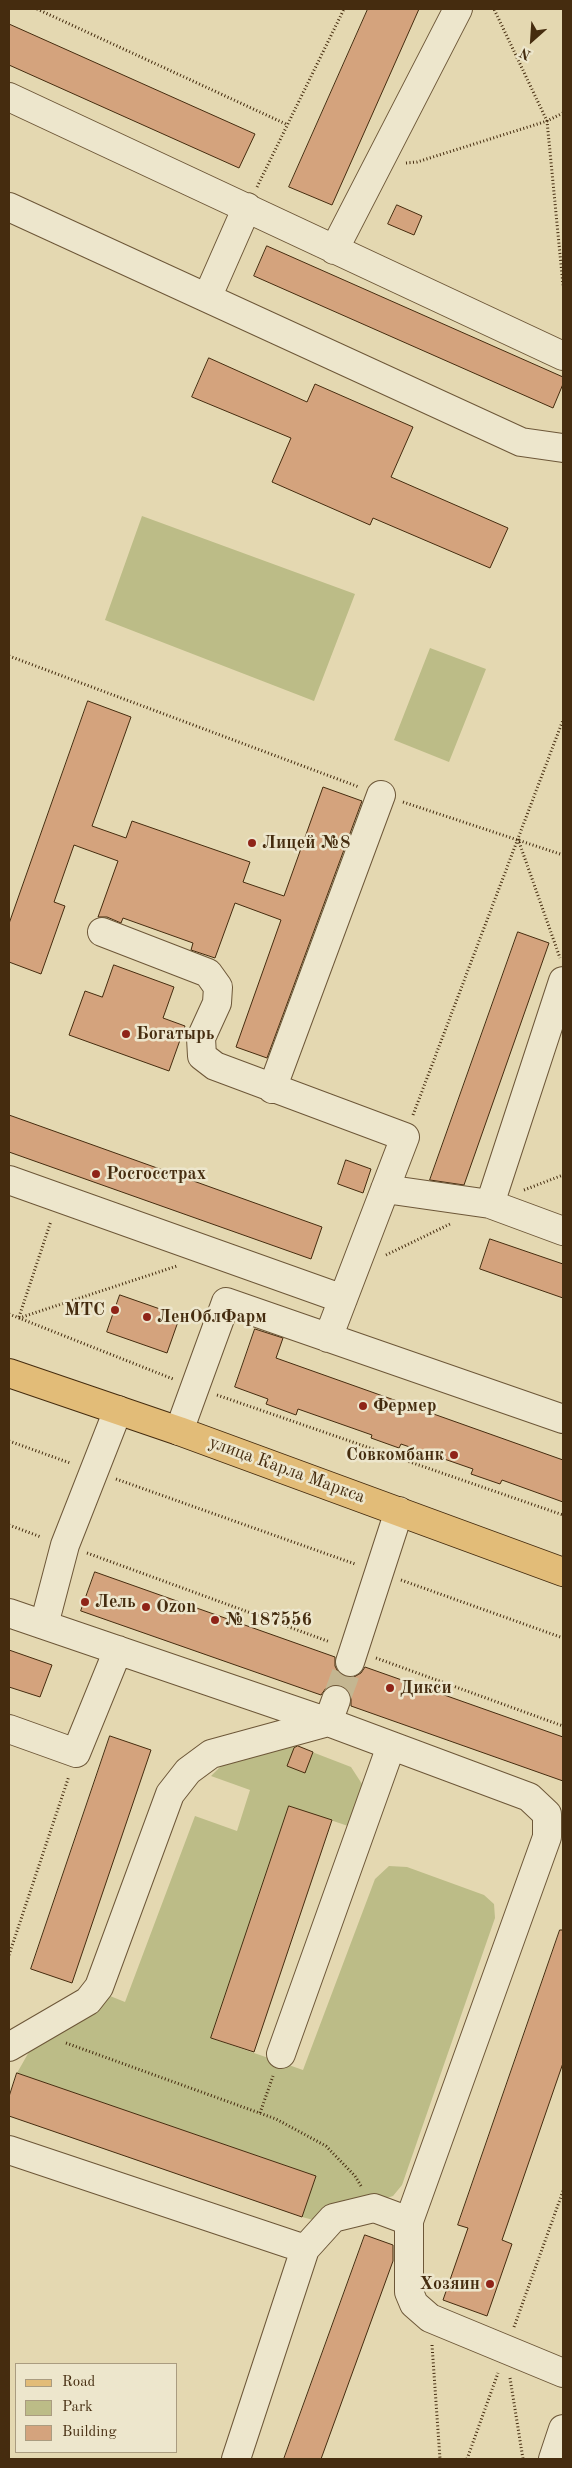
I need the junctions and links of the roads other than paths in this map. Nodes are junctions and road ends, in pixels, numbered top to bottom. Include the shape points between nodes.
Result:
1 (458, 9) edge
2 (9, 98) edge
3 (9, 207) edge
4 (247, 207) junction
5 (334, 250) junction
6 (207, 298) junction
7 (563, 356) edge
8 (563, 448) edge
9 (381, 795) road end
10 (102, 932) dead end
11 (562, 970) edge
12 (272, 1089) junction
13 (9, 1180) edge
14 (385, 1189) junction
15 (490, 1204) junction
16 (563, 1231) edge
17 (344, 1299) junction
18 (328, 1338) junction
19 (9, 1372) edge
20 (118, 1410) junction
21 (563, 1419) edge
22 (178, 1431) junction
23 (399, 1511) junction
24 (563, 1572) edge
25 (9, 1613) edge
26 (44, 1625) junction
27 (118, 1650) junction
28 (351, 1656) tunnel mouth
29 (332, 1711) junction
30 (9, 1728) edge
31 (391, 1746) junction
32 (9, 2047) edge
33 (280, 2054) road end
34 (9, 2150) edge
35 (409, 2221) junction
36 (305, 2249) junction
37 (563, 2373) edge
38 (563, 2429) edge
39 (236, 2459) edge
40 (553, 2459) edge

1 - 5 street
2 - 4 street
3 - 6 street
4 - 5 street
4 - 6 street
5 - 7 street
6 - 8 street via 521,442
9 - 12 street
10 - 12 street via 208,973 218,987 217,1003 201,1038 202,1056 215,1066
11 - 15 street
12 - 14 street via 405,1137
13 - 17 street
14 - 15 street
14 - 17 street
15 - 16 street
17 - 18 street
18 - 21 street
18 - 22 street via 226,1302
19 - 20 main road, улица Карла Маркса
20 - 22 main road, улица Карла Маркса
20 - 26 street via 65,1545
22 - 23 main road, улица Карла Маркса
23 - 24 main road, улица Карла Маркса
23 - 28 street
25 - 26 street
26 - 27 street
27 - 29 street
27 - 30 street via 76,1753
29 - 31 street
29 - 32 street via 211,1754 188,1771 170,1794 100,1987 88,2002
31 - 33 street
31 - 35 street via 529,1797 547,1814 547,1838
34 - 36 street
35 - 36 street via 374,2208 333,2218
35 - 37 street via 409,2292 414,2304 430,2318
36 - 39 street
38 - 40 street

